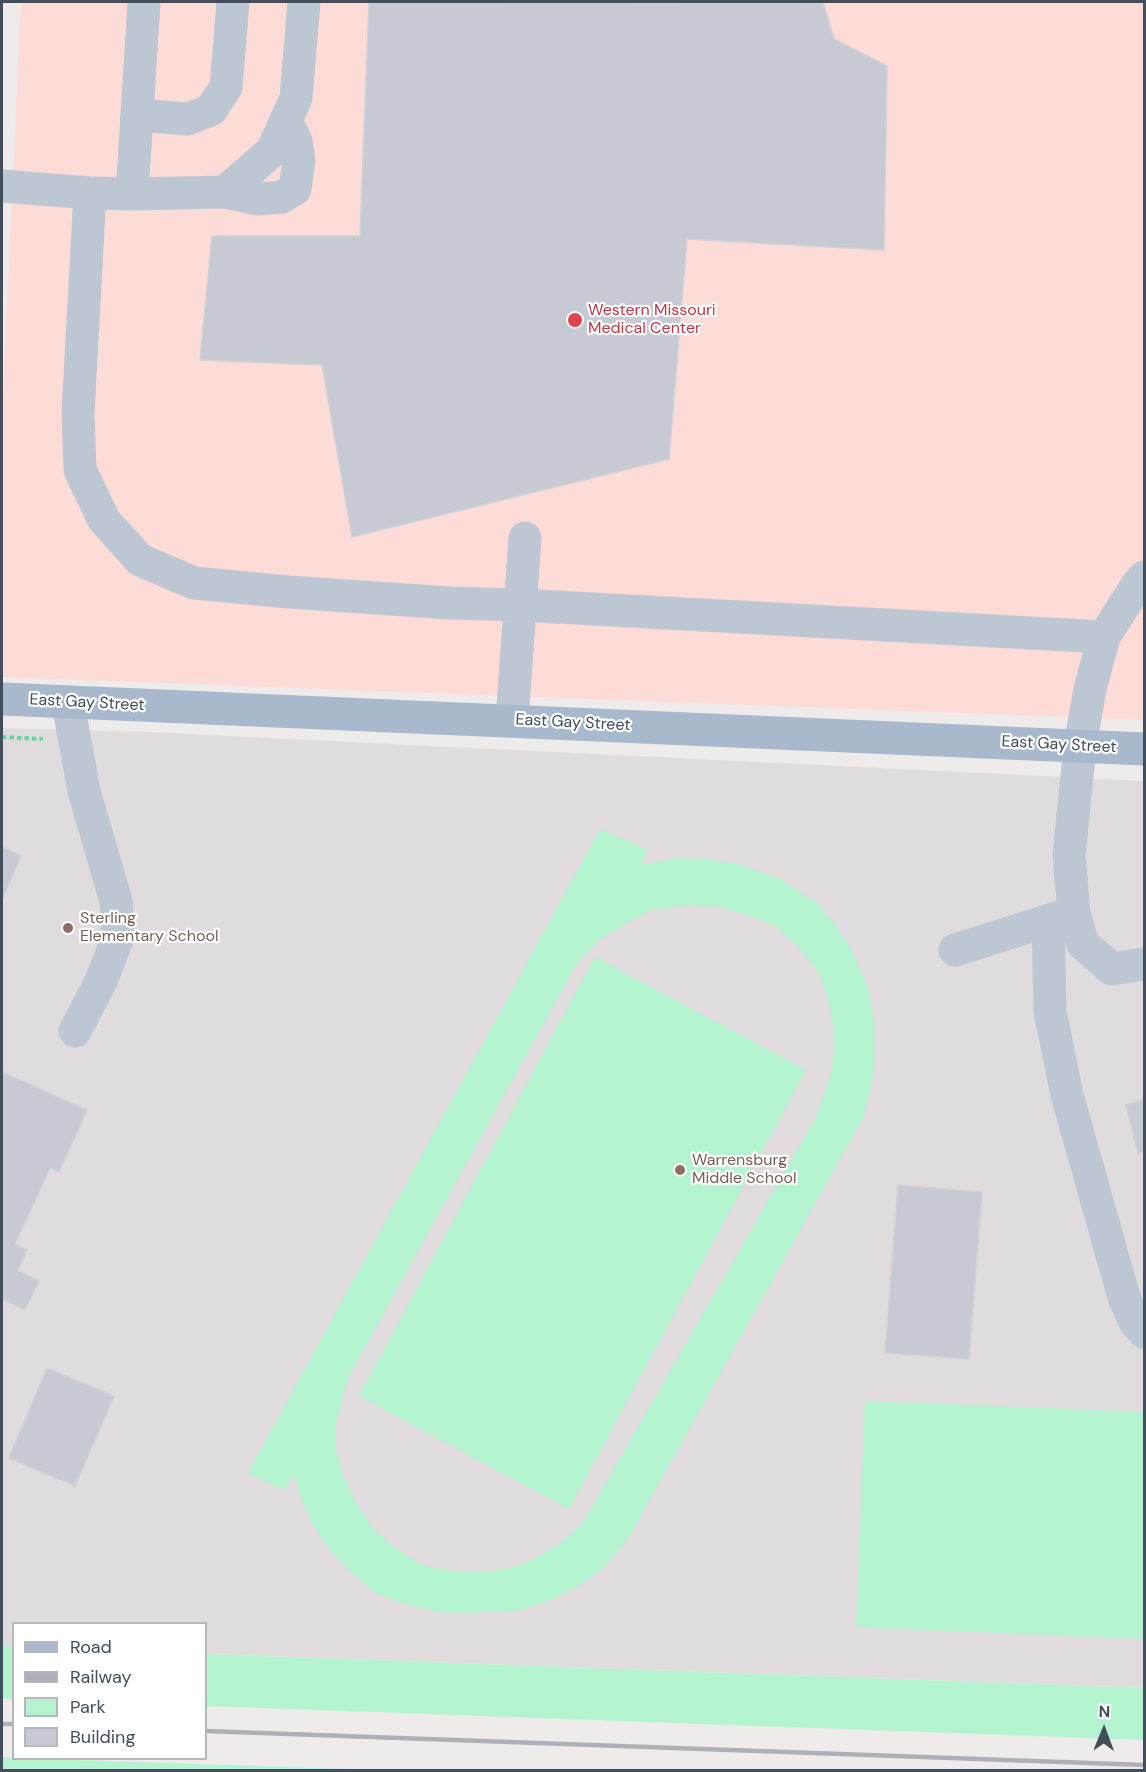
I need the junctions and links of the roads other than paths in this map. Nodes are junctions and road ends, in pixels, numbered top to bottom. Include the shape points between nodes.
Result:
1 (144, 2) edge
2 (233, 2) edge
3 (304, 2) edge
4 (136, 115) junction
5 (286, 121) junction
6 (2, 186) edge
7 (225, 192) junction
8 (90, 194) junction
9 (132, 194) junction
10 (525, 538) dead end
11 (1144, 577) edge
12 (520, 605) junction
13 (1104, 637) junction
14 (2, 699) edge
15 (68, 703) junction
16 (512, 720) junction
17 (1080, 746) junction
18 (1144, 749) edge
19 (1061, 917) junction
20 (955, 950) dead end
21 (1144, 964) edge
22 (75, 1031) dead end
23 (1144, 1332) edge

1 - 4 lane
2 - 4 lane via 226,87 211,110 188,119
3 - 5 lane via 296,98
4 - 9 lane
5 - 7 lane via 272,151
5 - 7 lane via 296,141 299,161 295,189 282,197 257,199
6 - 8 lane
7 - 9 lane
8 - 9 lane
8 - 12 lane via 78,413 80,470 104,520 140,560 194,583
10 - 12 lane
11 - 13 lane
12 - 13 lane
12 - 16 lane
13 - 17 lane via 1089,689
14 - 15 main road, East Gay Street
15 - 16 main road, East Gay Street
15 - 22 lane via 84,791 116,901 118,937
16 - 17 main road, East Gay Street
17 - 18 main road, East Gay Street
17 - 19 lane
19 - 20 lane
19 - 21 lane via 1083,945 1112,969
19 - 23 lane via 1050,1011 1067,1095 1124,1297

